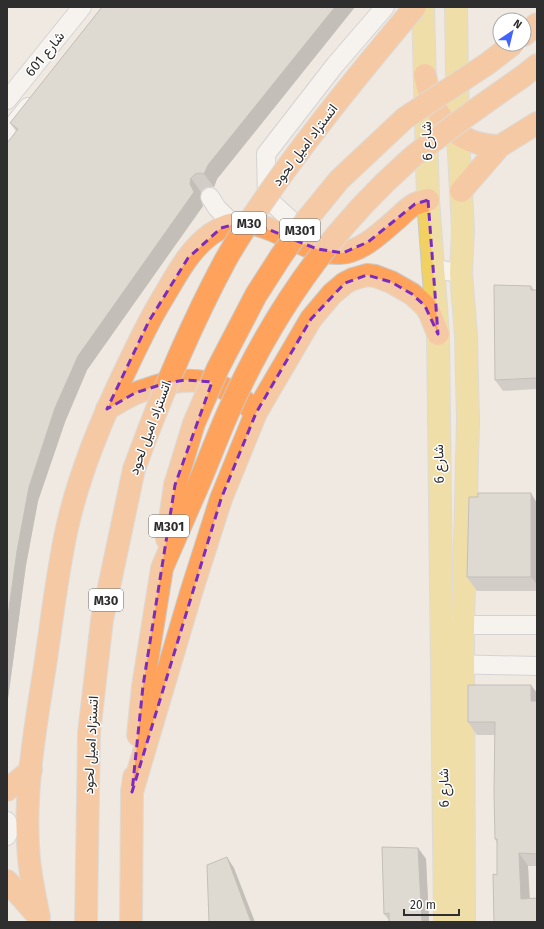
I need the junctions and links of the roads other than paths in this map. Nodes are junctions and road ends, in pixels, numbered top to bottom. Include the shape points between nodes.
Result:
1 (82, 7) edge
2 (385, 7) edge
3 (415, 7) edge
4 (423, 7) edge
5 (456, 7) edge
6 (503, 52) edge
7 (537, 65) edge
8 (425, 75) junction
9 (39, 93) edge
10 (7, 100) edge
11 (537, 123) edge
12 (7, 133) edge
13 (458, 134) junction
14 (500, 146) junction
15 (461, 191) junction
16 (210, 197) dead end
17 (428, 200) junction
18 (233, 224) junction
19 (463, 230) junction
20 (348, 252) junction
21 (433, 269) junction
22 (461, 273) junction
23 (356, 278) junction
24 (438, 334) junction
25 (107, 409) junction
26 (256, 413) junction
27 (162, 568) junction
28 (441, 624) junction
29 (463, 625) junction
30 (537, 625) edge
31 (442, 664) junction
32 (464, 665) junction
33 (537, 666) edge
34 (31, 770) junction
35 (7, 790) edge
36 (132, 792) junction
37 (7, 821) edge
38 (7, 836) edge
39 (7, 881) edge
40 (41, 919) edge
41 (86, 922) edge
42 (132, 922) edge
43 (445, 922) edge
44 (464, 922) edge

1 - 10 street, شارع 601
2 - 20 street via 335,65 266,154 267,198 305,233
3 - 41 highway, اتستراد اميل لحود / M30, bridge via 299,150 225,260 172,371 134,469 102,620 90,733
4 - 8 main road, شارع 6
5 - 13 main road, شارع 6
6 - 27 highway, M301, bridge via 405,118 339,180 281,256 256,295 221,362 194,423 175,485
7 - 27 highway, bridge via 409,160 359,207 329,243 268,334 228,414
8 - 13 highway via 428,91 439,114
8 - 17 main road, شارع 6
9 - 12 street, شارع 601
11 - 14 highway
13 - 14 highway via 474,143
13 - 15 main road, شارع 6
14 - 15 highway
15 - 19 main road, شارع 6
16 - 18 street
17 - 19 main road via 443,205 455,213
17 - 20 highway via 415,204 381,233
17 - 21 main road, شارع 6
18 - 20 highway via 255,224 317,249 336,254
18 - 25 highway via 210,235 188,258 149,321
19 - 22 main road, شارع 6
20 - 23 highway
21 - 22 street
21 - 24 main road, شارع 6
22 - 29 main road, شارع 6 via 466,335 468,420
23 - 24 highway via 375,276 412,294 425,306
23 - 26 highway via 332,294 310,319
24 - 28 main road, شارع 6
25 - 26 highway via 135,393 185,380 206,381 224,388 241,398
25 - 34 highway via 88,455 67,526
26 - 36 highway via 221,499
27 - 36 highway via 143,686
28 - 29 street
28 - 31 main road, شارع 6
29 - 30 street
29 - 32 main road, شارع 6
31 - 32 street
31 - 43 main road, شارع 6
32 - 33 street
32 - 44 main road, شارع 6
34 - 35 highway
34 - 40 highway via 29,859
36 - 42 highway
37 - 38 street
39 - 40 highway

